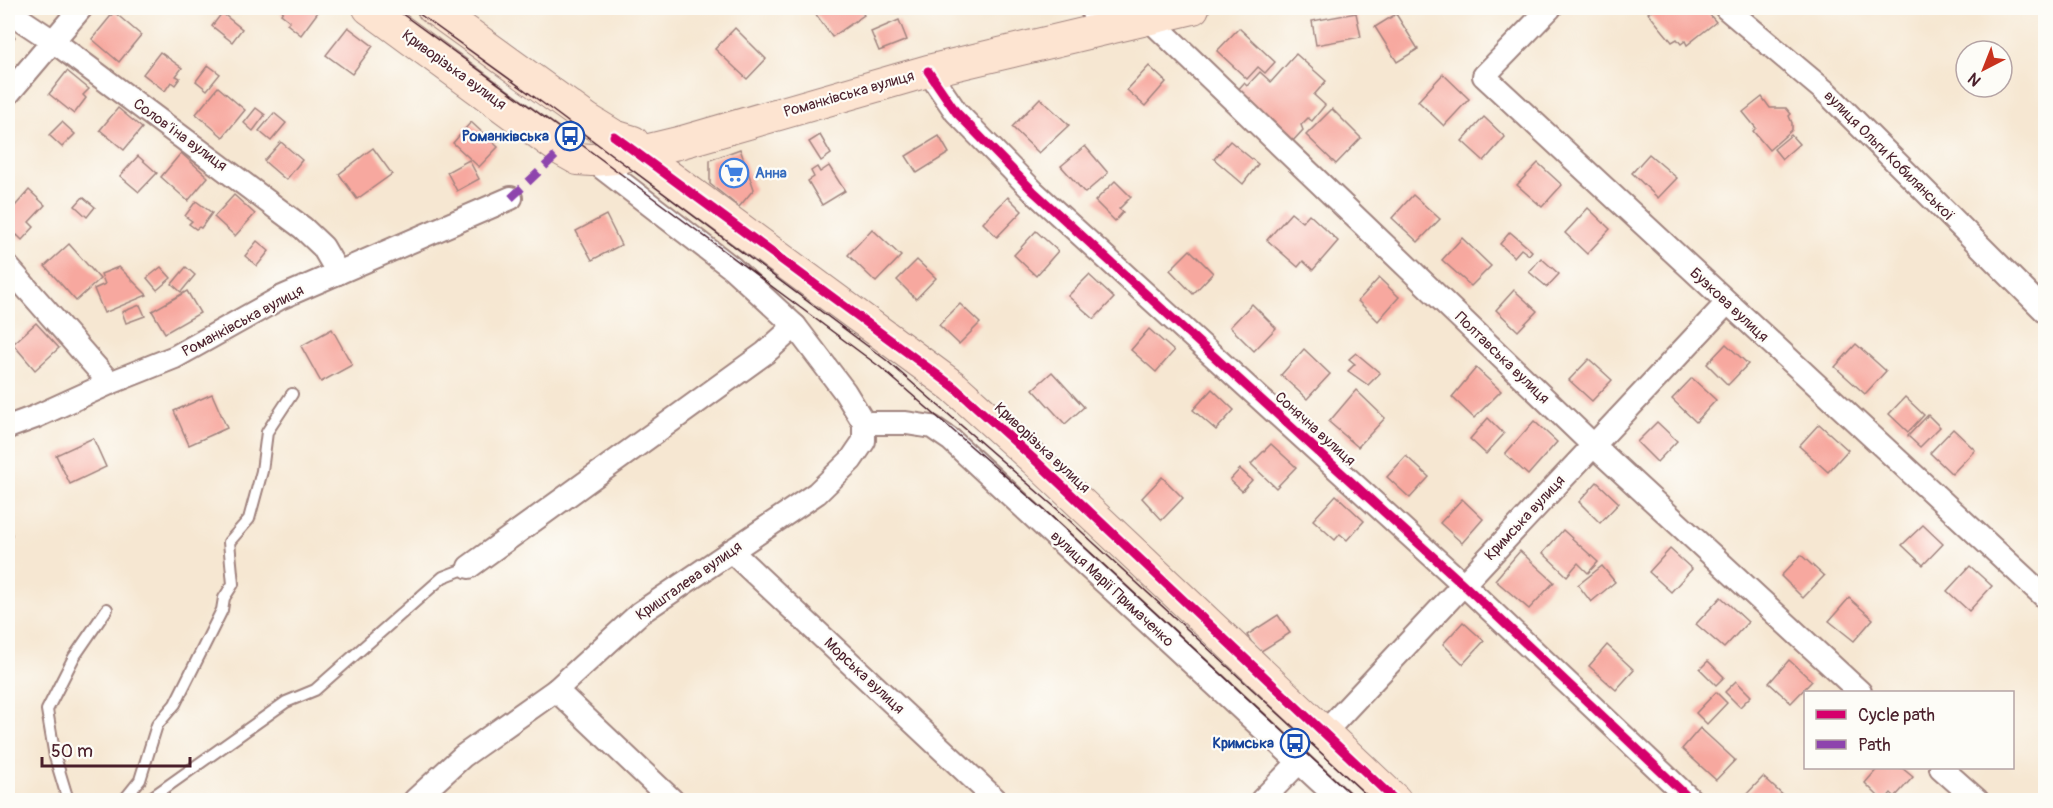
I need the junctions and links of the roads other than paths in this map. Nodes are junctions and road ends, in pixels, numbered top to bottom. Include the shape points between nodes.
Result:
1 (81, 8) edge
2 (369, 8) edge
3 (1193, 8) edge
4 (1550, 8) edge
5 (1726, 8) edge
6 (438, 9) edge
7 (8, 11) edge
8 (1095, 18) edge
9 (1149, 19) junction
10 (53, 41) junction
11 (928, 71) junction
12 (8, 93) edge
13 (682, 142) joint
14 (626, 144) junction
15 (592, 160) junction
16 (511, 198) dead end
17 (8, 267) edge
18 (339, 273) junction
19 (1727, 303) junction
20 (2046, 312) edge
21 (795, 326) junction
22 (110, 383) junction
23 (292, 394) dead end
24 (864, 423) junction
25 (8, 427) edge
26 (1594, 446) junction
27 (731, 552) junction
28 (469, 567) joint
29 (1463, 584) junction
30 (2046, 598) edge
31 (107, 609) dead end
32 (556, 690) junction
33 (1858, 691) edge
34 (1324, 733) junction
35 (1299, 762) junction
36 (1942, 769) edge
37 (68, 801) edge
38 (124, 801) edge
39 (148, 801) edge
40 (415, 801) edge
41 (672, 801) edge
42 (996, 801) edge
43 (1263, 801) edge
44 (1340, 801) edge
45 (1395, 801) edge
46 (1691, 801) edge
47 (1977, 801) edge

1 - 10 street
2 - 15 main road, Криворізька вулиця via 562,150 579,159
3 - 9 main road, Романківська вулиця
4 - 19 street, Бузкова вулиця via 1484,76
5 - 20 street, вулиця Ольги Кобилянської via 1827,93
6 - 14 main road, Криворізька вулиця
7 - 10 street, Соловʼїна вулиця
8 - 9 main road, Романківська вулиця
8 - 11 main road, Романківська вулиця
9 - 26 street, Полтавська вулиця
10 - 12 street
10 - 18 street, Соловʼїна вулиця via 303,228 323,247
11 - 13 main road, Романківська вулиця
11 - 29 street, Сонячна вулиця via 956,112 1033,191
13 - 14 main road, Криворізька вулиця
14 - 15 main road, Криворізька вулиця via 616,158
14 - 34 main road, Криворізька вулиця via 954,387
15 - 21 street via 732,268
16 - 18 street, Романківська вулиця
17 - 22 street
18 - 22 street, Романківська вулиця via 280,298 175,357
19 - 26 street, Кримська вулиця
19 - 30 street, Бузкова вулиця
21 - 24 street
21 - 28 street via 765,353
22 - 25 street, Романківська вулиця
23 - 38 lane via 267,432 262,471 249,519 229,542 233,584 175,704 157,725 140,780
24 - 27 street, Кришталева вулиця via 864,441 818,493
24 - 35 street, вулиця Марії Примаченко via 932,427 951,440
26 - 29 street, Кримська вулиця
26 - 33 street, Полтавська вулиця
27 - 32 street, Кришталева вулиця via 640,613
27 - 42 street, Морська вулиця
28 - 39 lane via 443,577 315,690 286,702
29 - 34 street, Кримська вулиця
29 - 46 street, Сонячна вулиця
31 - 37 lane via 74,657 47,710
32 - 40 street, Кришталева вулиця via 463,756
32 - 41 street
34 - 45 main road, Криворізька вулиця
35 - 43 street
35 - 44 street, вулиця Марії Примаченко
36 - 47 street

